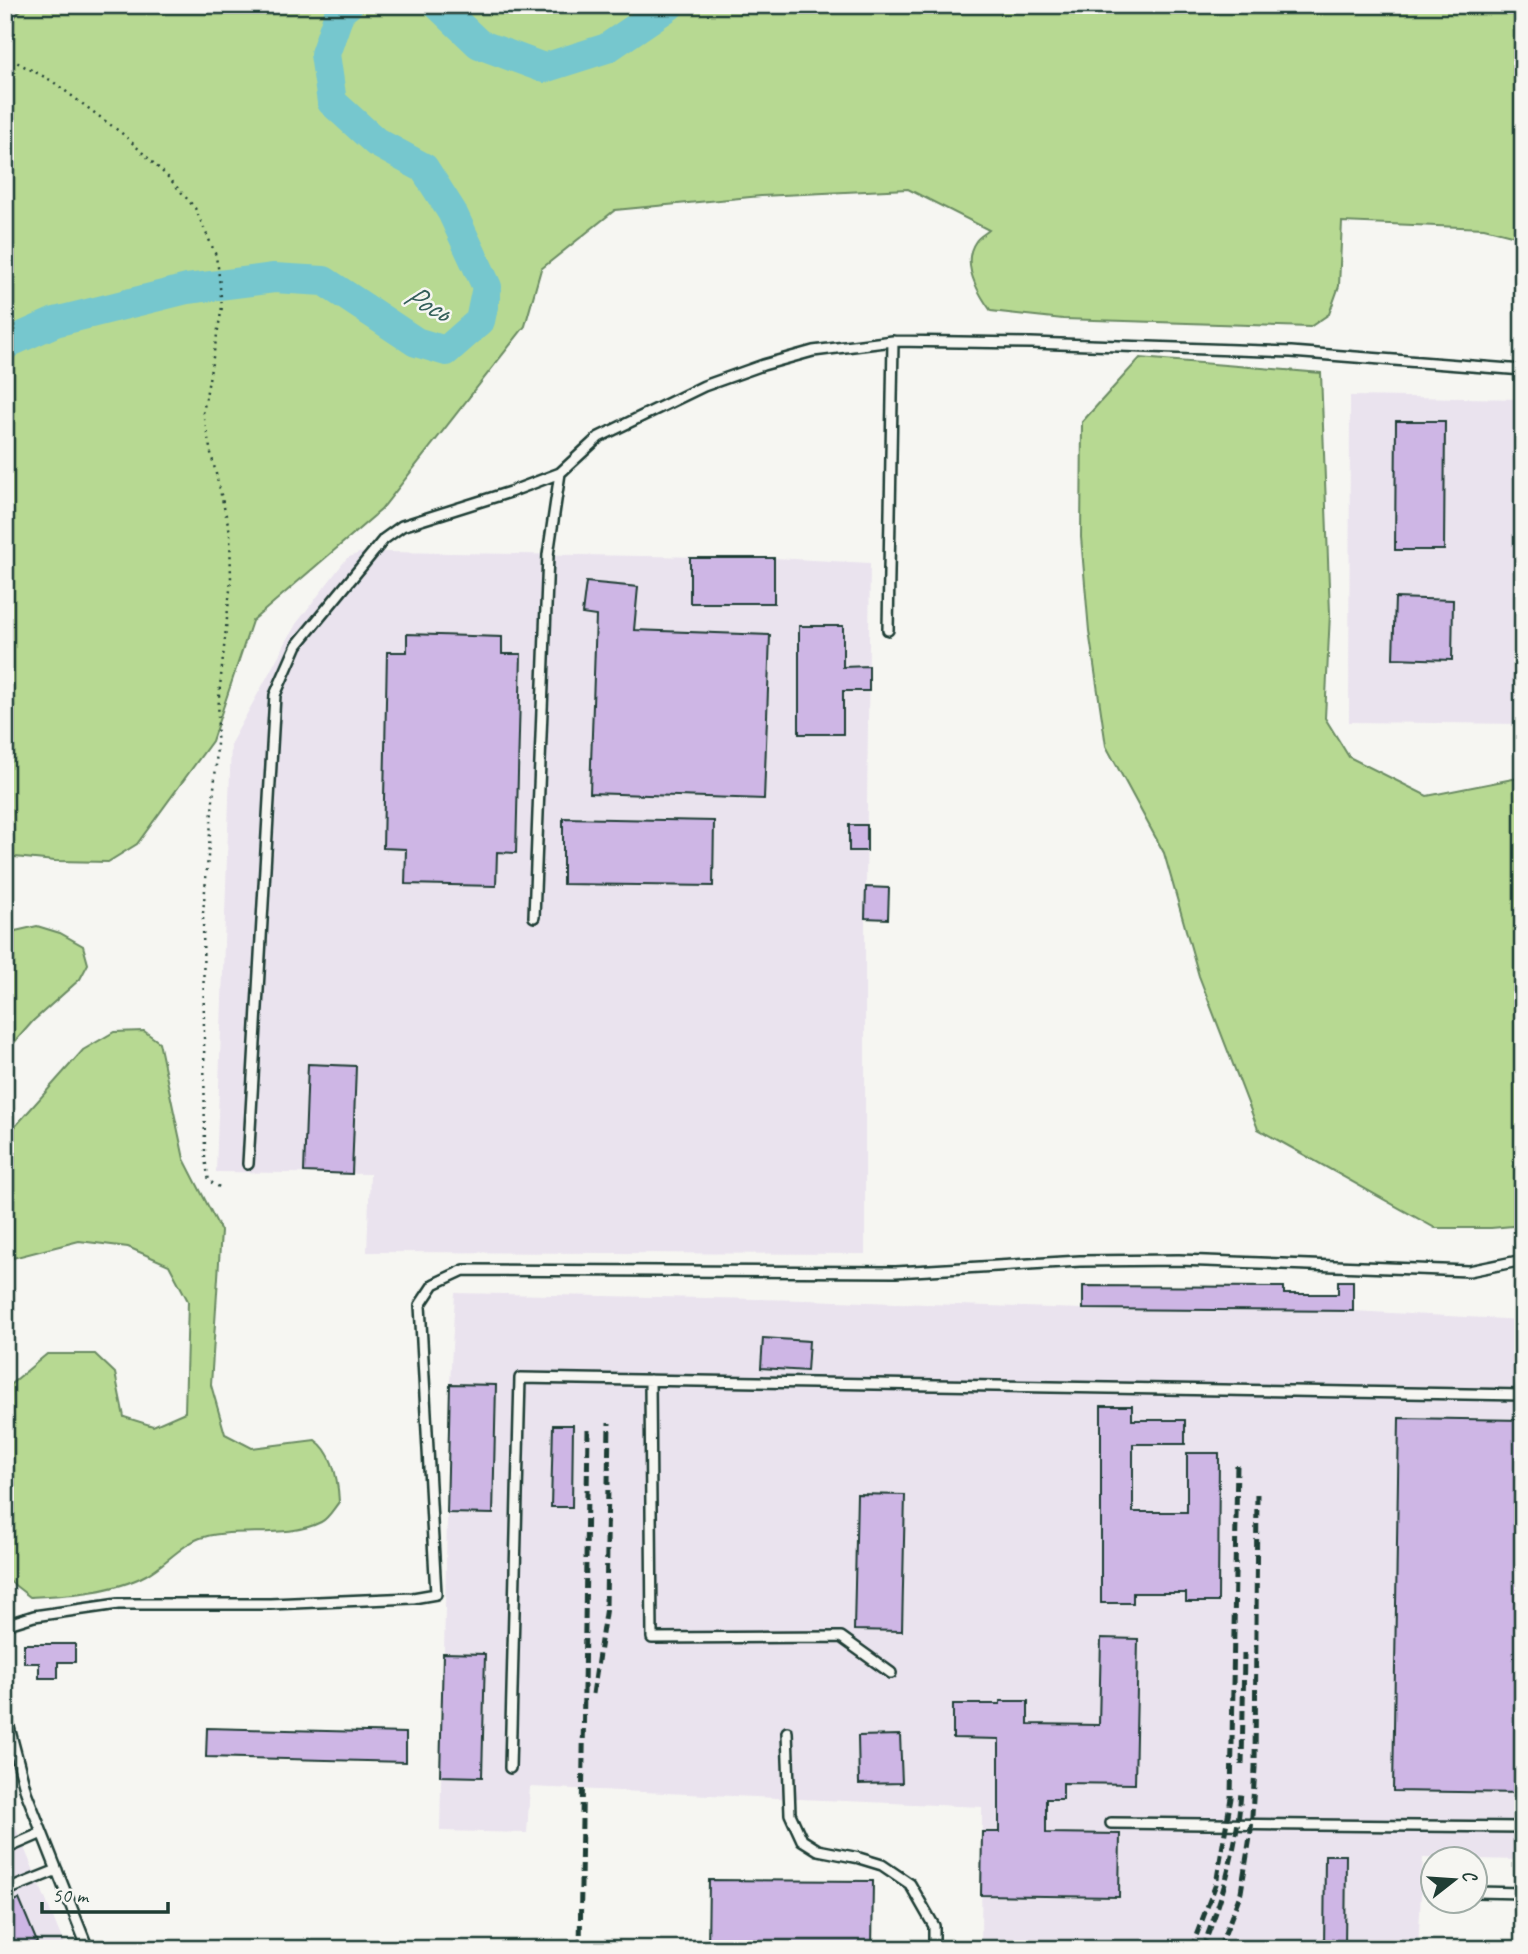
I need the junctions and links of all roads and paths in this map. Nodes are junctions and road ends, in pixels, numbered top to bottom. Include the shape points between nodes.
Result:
1 (5, 56) edge
2 (893, 341) junction
3 (1523, 370) edge
4 (560, 473) junction
5 (888, 631) dead end
6 (534, 917) dead end
7 (248, 1164) dead end
8 (221, 1188) dead end
9 (1523, 1260) edge
10 (650, 1380) junction
11 (1523, 1395) edge
12 (5, 1625) edge
13 (891, 1673) dead end
14 (5, 1713) edge
15 (787, 1732) dead end
16 (510, 1768) dead end
17 (1111, 1823) dead end
18 (1523, 1827) edge
19 (42, 1833) junction
20 (5, 1849) edge
21 (57, 1870) junction
22 (5, 1891) edge
23 (1490, 1892) edge
24 (1523, 1893) edge
25 (88, 1949) edge
26 (934, 1949) edge

1 - 8 path via 62,89 124,135 170,178 195,208 218,267 222,307 204,413 230,532 232,580 203,914 205,1159 209,1181
2 - 3 lane via 1291,352
2 - 4 lane via 813,351 704,386 598,437
2 - 5 lane
4 - 6 lane via 548,555
4 - 7 lane via 402,526 384,539 297,645 275,695
9 - 12 lane via 1469,1271 1179,1260 896,1272 464,1270 435,1284 420,1305 436,1594 270,1604 118,1604 34,1616
10 - 11 lane
10 - 13 lane via 652,1638 841,1637
10 - 16 lane via 520,1378
14 - 19 lane via 26,1793
15 - 26 lane via 790,1814 802,1840 818,1850 882,1865 911,1884 934,1926
17 - 18 lane
19 - 20 lane
19 - 21 lane
21 - 22 lane
21 - 25 lane
23 - 24 lane

